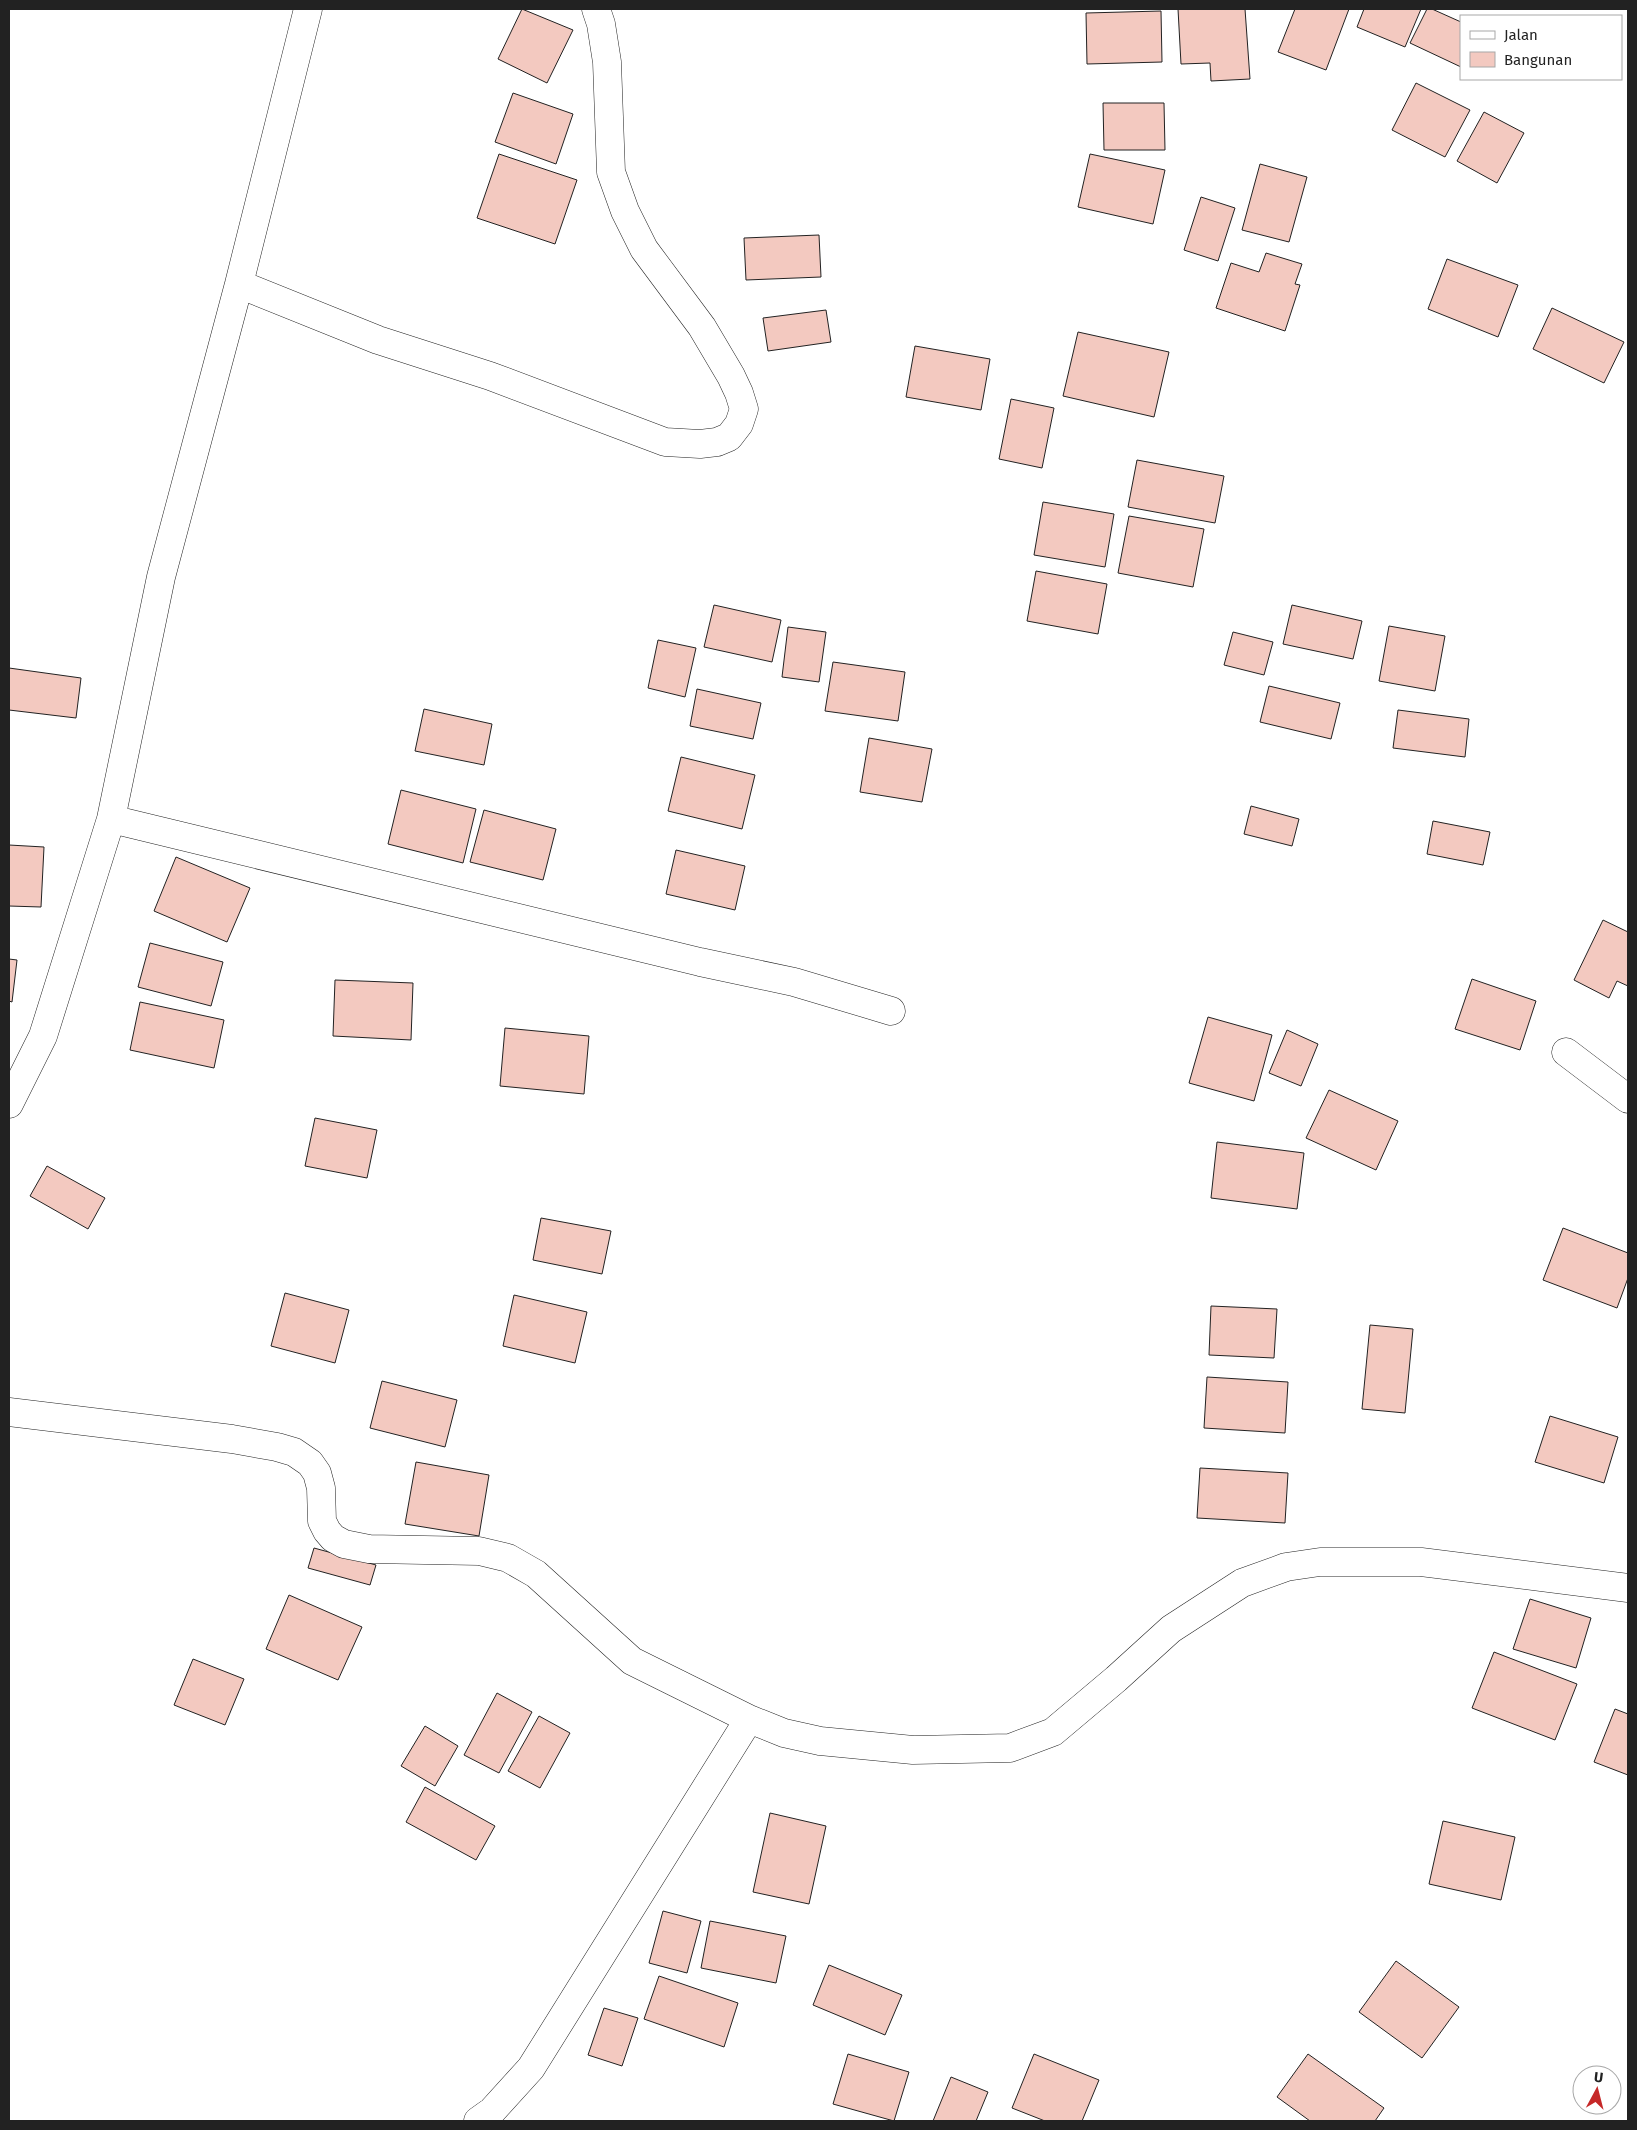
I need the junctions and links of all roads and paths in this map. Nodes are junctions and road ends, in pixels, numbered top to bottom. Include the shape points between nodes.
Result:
1 (308, 9) edge
2 (596, 9) edge
3 (239, 284) junction
4 (111, 819) junction
5 (891, 1010) dead end
6 (1566, 1052) dead end
7 (1628, 1098) edge
8 (9, 1104) edge
9 (9, 1412) edge
10 (1628, 1588) edge
11 (749, 1719) junction
12 (478, 2121) edge

1 - 3 street
2 - 3 street via 607,62 611,172 624,211 644,249 702,327 739,393 744,409 730,437 700,444 665,442 490,376 378,340
3 - 4 street via 162,577
4 - 5 street via 794,982
4 - 8 street via 43,1036
6 - 7 street
9 - 11 street via 232,1439 294,1452 318,1473 322,1521 333,1538 344,1544 369,1549 479,1551 508,1558 536,1574 632,1661
10 - 11 street via 1421,1562 1312,1563 1286,1567 1242,1583 1171,1629 1054,1732 1010,1748 913,1750 820,1741 784,1733
11 - 12 street via 531,2068 492,2111

